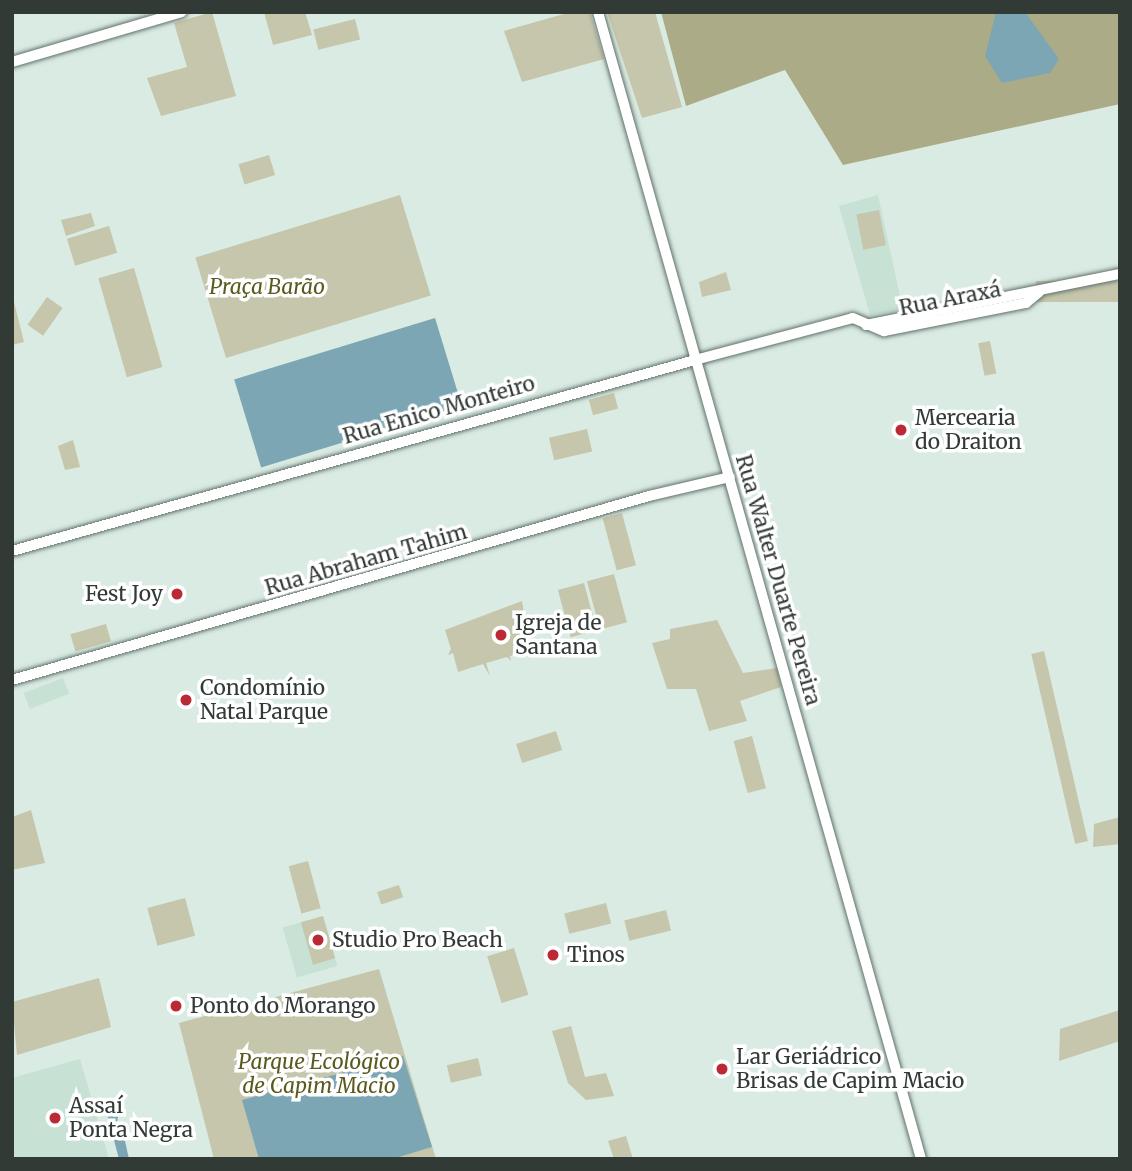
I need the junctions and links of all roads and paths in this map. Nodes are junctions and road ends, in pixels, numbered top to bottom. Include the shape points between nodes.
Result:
1 (182, 12) edge
2 (598, 12) edge
3 (12, 62) edge
4 (1120, 274) edge
5 (870, 323) joint
6 (695, 360) junction
7 (730, 477) junction
8 (12, 551) edge
9 (12, 680) edge
10 (921, 1159) edge

1 - 3 street
2 - 6 main road, Rua Walter Duarte Pereira
4 - 5 main road, Rua Araxá via 1039,292 1026,303 898,323 878,331
5 - 6 main road, Rua Enico Monteiro via 853,318
6 - 7 main road, Rua Walter Duarte Pereira
6 - 8 street, Rua Enico Monteiro
7 - 9 main road, Rua Abraham Tahim via 649,496 288,604
7 - 10 main road, Rua Walter Duarte Pereira

